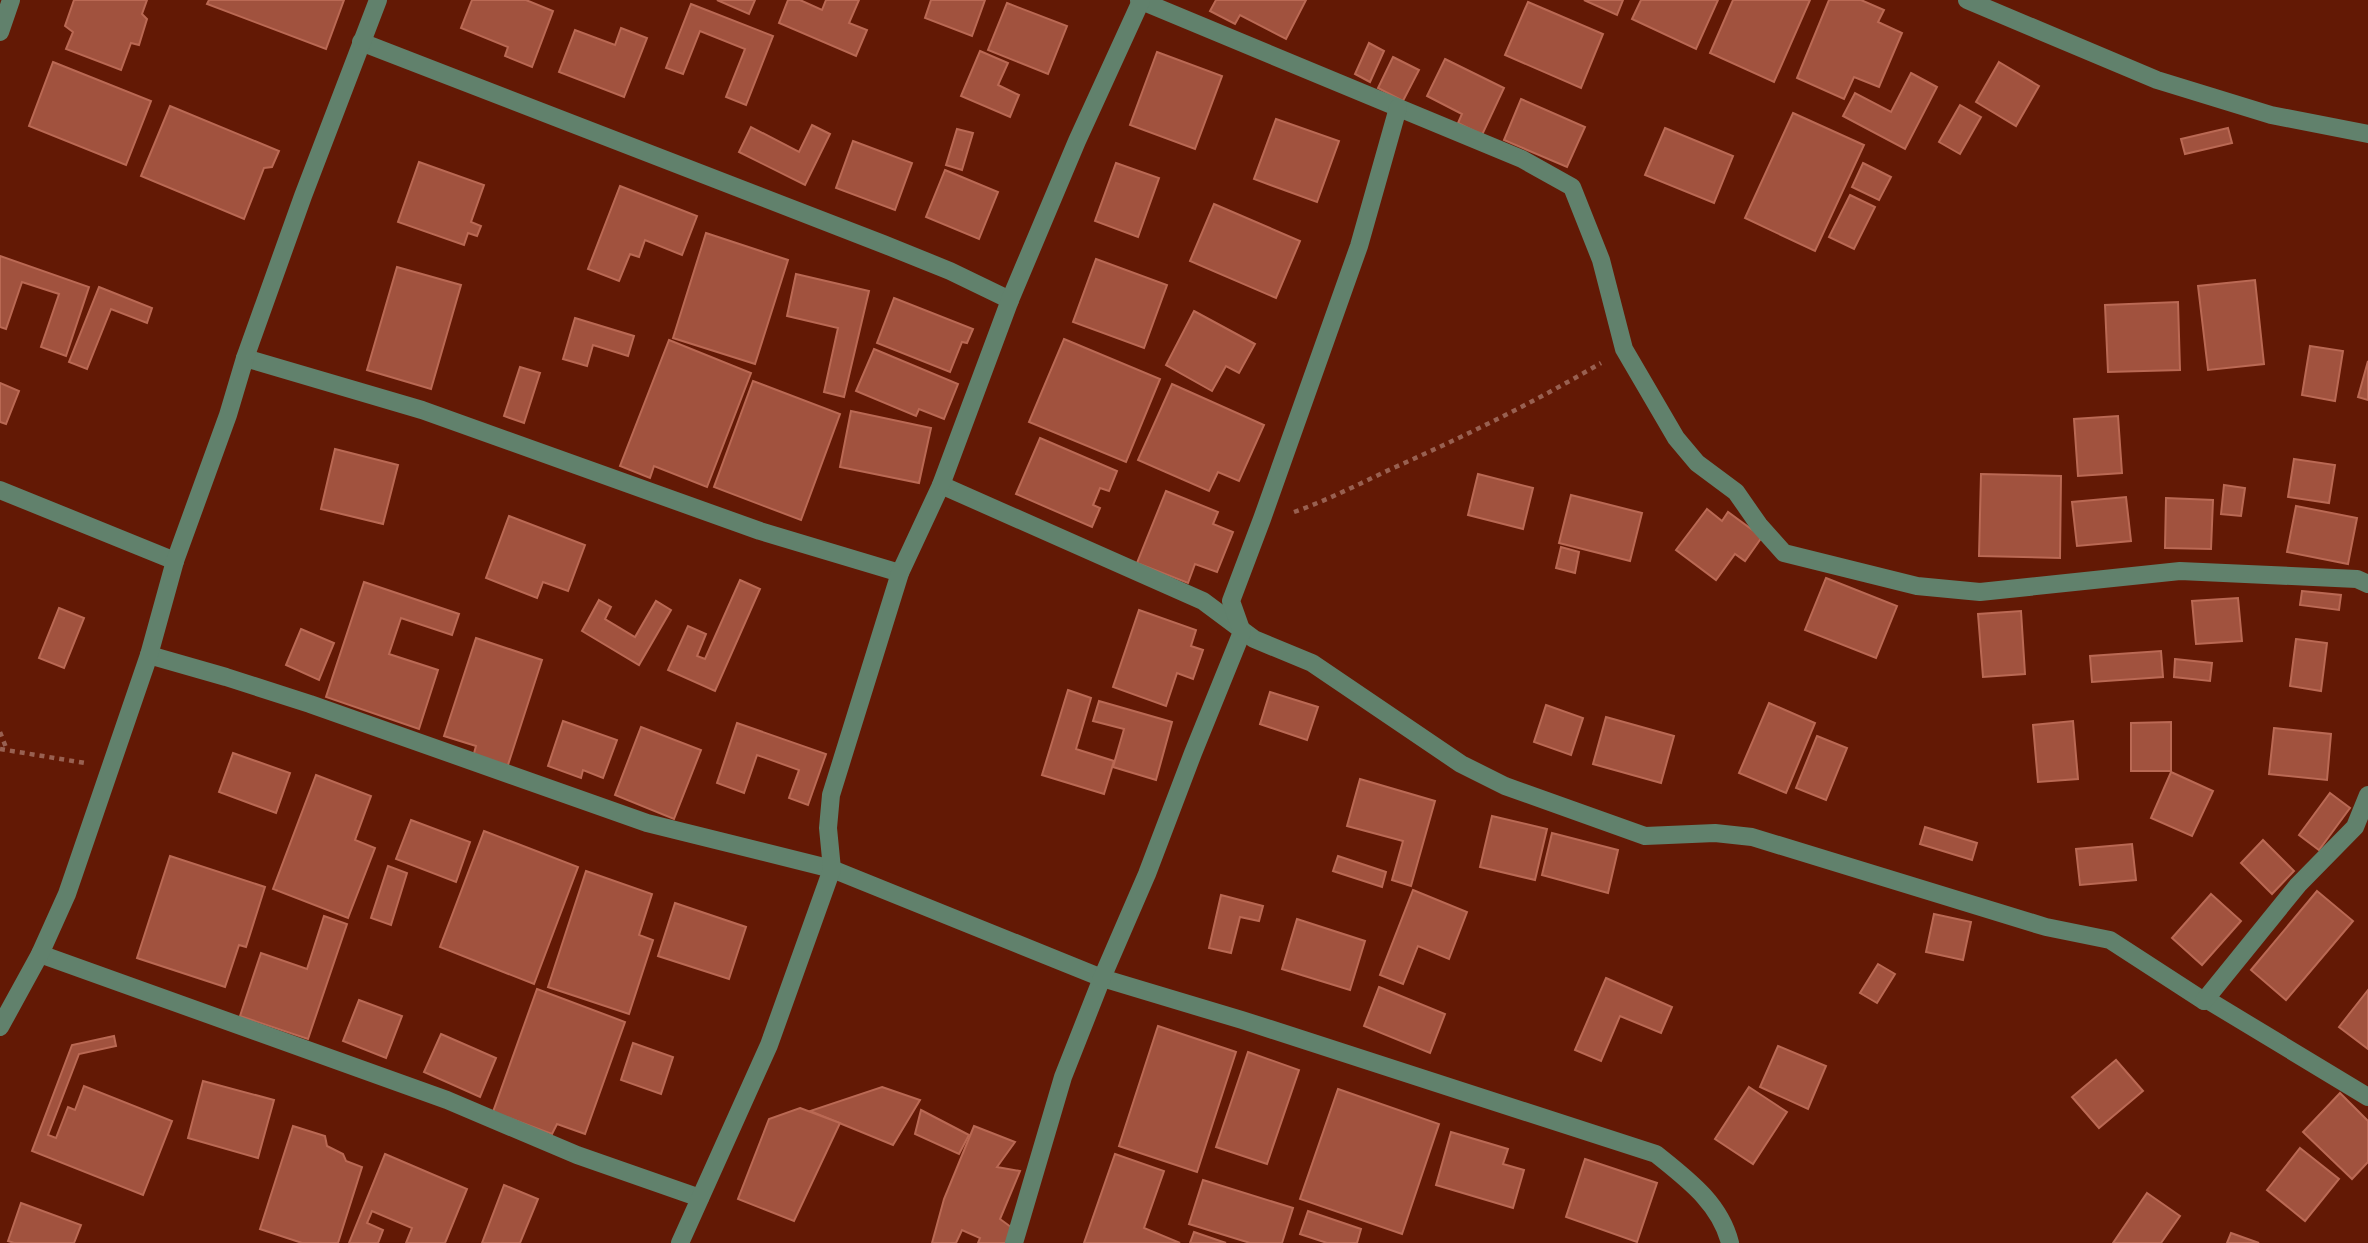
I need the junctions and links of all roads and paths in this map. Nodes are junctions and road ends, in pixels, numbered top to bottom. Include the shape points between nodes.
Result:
1 (11, 0) edge
2 (378, 0) edge
3 (1140, 0) edge
4 (1967, 0) edge
5 (0, 32) edge
6 (361, 43) junction
7 (1398, 108) junction
8 (2368, 134) edge
9 (1010, 300) junction
10 (1624, 349) junction
11 (245, 358) junction
12 (941, 485) junction
13 (0, 489) edge
14 (1262, 519) junction
15 (175, 561) junction
16 (900, 573) junction
17 (2368, 584) edge
18 (1242, 632) junction
19 (149, 656) junction
20 (0, 732) edge
21 (0, 749) edge
22 (7, 750) junction
23 (110, 768) junction
24 (2368, 795) edge
25 (832, 869) junction
26 (40, 954) junction
27 (1102, 978) junction
28 (2204, 1001) junction
29 (0, 1027) edge
30 (2368, 1097) edge
31 (700, 1198) junction
32 (1729, 1236) edge
33 (680, 1243) edge
34 (1013, 1243) edge
35 (1741, 1243) edge

1 - 5 street
2 - 6 street
3 - 7 street
3 - 9 street
4 - 8 street via 2157,80 2272,115
6 - 9 street via 883,244
6 - 11 street
7 - 10 street via 1522,159 1572,187 1601,260
7 - 14 street via 1359,246
9 - 12 street
10 - 14 path via 1518,409 1325,502
10 - 17 street via 1676,438 1697,463 1736,492 1784,553 1917,586 1980,592 2180,571 2357,579
11 - 15 street
11 - 16 street via 422,410 760,531
12 - 16 street
12 - 18 street via 1203,601
13 - 15 street
14 - 18 street via 1231,601
15 - 19 street
16 - 25 street via 831,795
18 - 27 street
18 - 28 street via 1312,663 1461,764 1539,800 1645,836 1715,832 1752,837 2046,927 2110,940
19 - 23 street
19 - 25 street via 298,700 647,823
20 - 22 path
21 - 22 path
22 - 23 path
23 - 26 street via 67,894
24 - 28 street via 2355,827 2298,886
25 - 27 street
25 - 31 street via 769,1045
26 - 29 street
26 - 31 street via 447,1100
27 - 32 street via 1656,1154 1703,1193
27 - 34 street via 1063,1077
28 - 30 street
31 - 33 street
32 - 35 street

